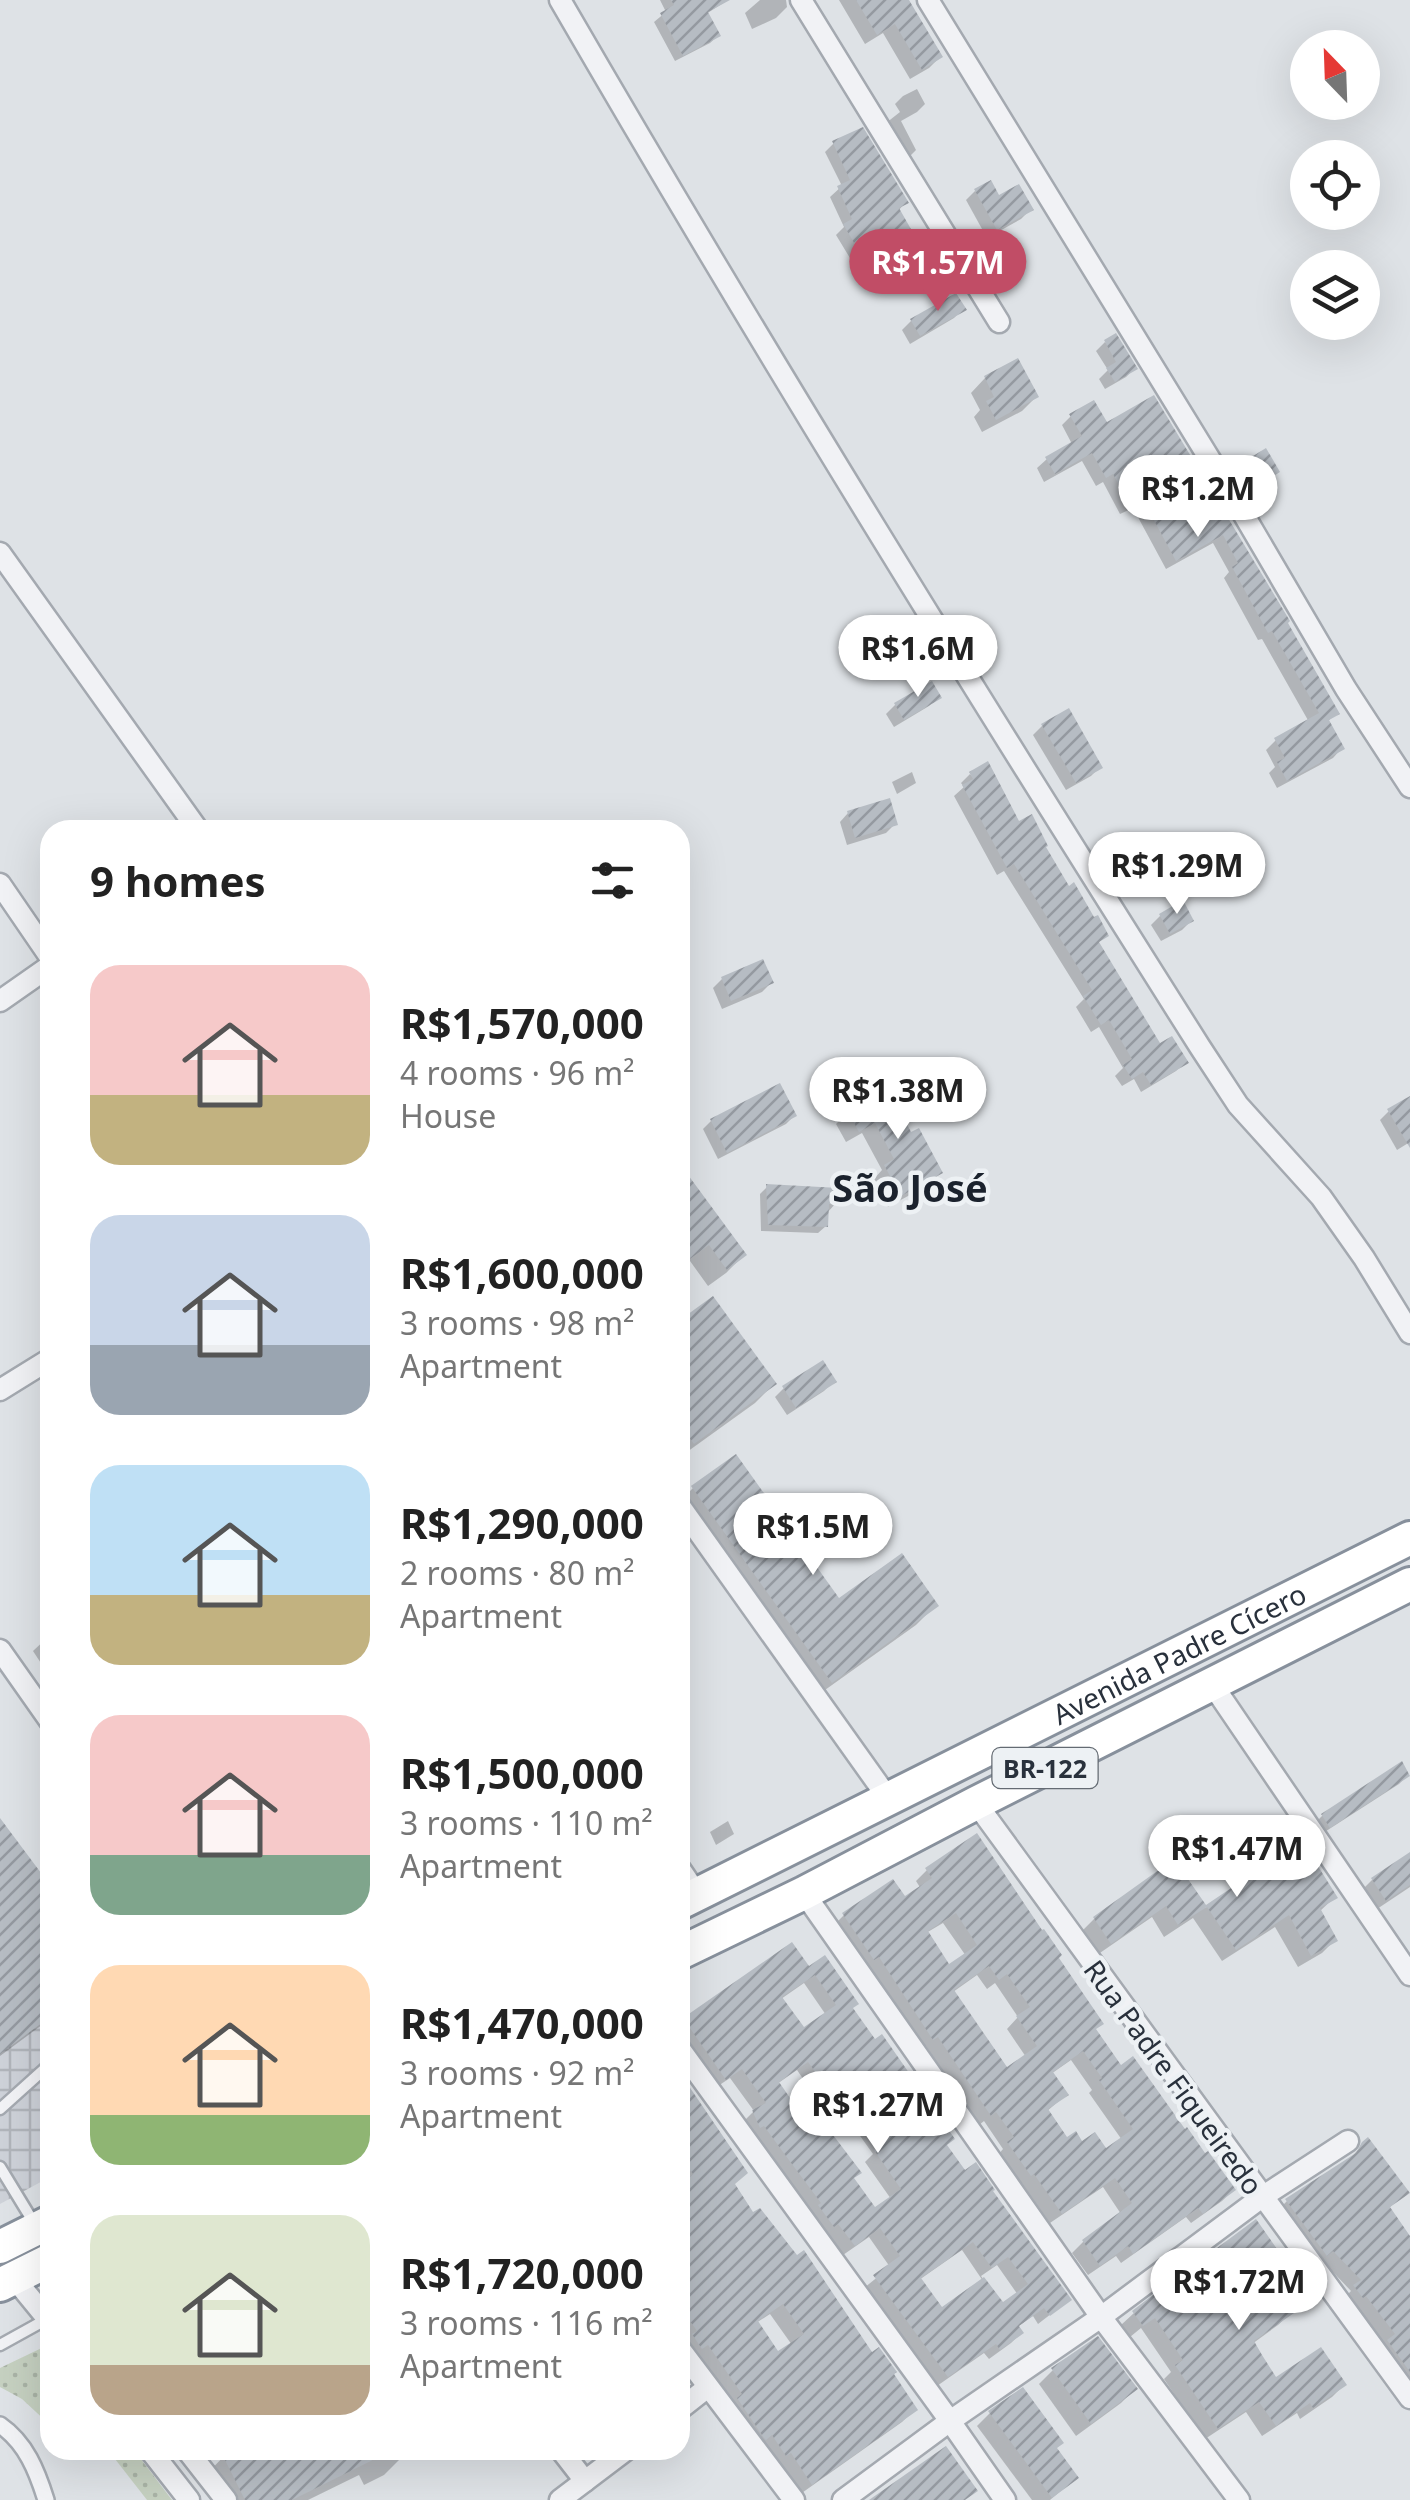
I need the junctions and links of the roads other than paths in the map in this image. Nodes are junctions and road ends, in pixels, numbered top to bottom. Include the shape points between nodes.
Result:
1 (560, 0) edge
2 (802, 0) edge
3 (928, 0) edge
4 (999, 322) dead end
5 (0, 553) edge
6 (1410, 787) edge
7 (191, 820) edge
8 (0, 884) edge
9 (40, 942) edge
10 (40, 973) edge
11 (0, 1001) edge
12 (1410, 1333) edge
13 (40, 1365) edge
14 (0, 1390) edge
15 (690, 1520) edge
16 (1410, 1538) edge
17 (1410, 1584) edge
18 (0, 1650) edge
19 (1212, 1684) junction
20 (40, 1707) edge
21 (888, 1798) junction
22 (976, 1803) junction
23 (690, 1887) edge
24 (804, 1892) junction
25 (690, 1949) edge
26 (1410, 1975) edge
27 (690, 2063) edge
28 (40, 2073) edge
29 (0, 2109) edge
30 (1348, 2142) dead end
31 (0, 2167) edge
32 (1262, 2198) junction
33 (40, 2220) edge
34 (40, 2227) edge
35 (0, 2247) edge
36 (1101, 2317) junction
37 (40, 2324) edge
38 (0, 2345) edge
39 (690, 2364) edge
40 (708, 2388) junction
41 (1410, 2398) edge
42 (690, 2401) edge
43 (950, 2420) junction
44 (0, 2425) edge
45 (158, 2460) edge
46 (195, 2460) edge
47 (568, 2460) edge
48 (613, 2460) edge
49 (585, 2481) junction
50 (563, 2499) edge
51 (46, 2500) edge
52 (189, 2500) edge
53 (226, 2500) edge
54 (794, 2500) edge
55 (843, 2500) edge
56 (1005, 2500) edge
57 (1238, 2500) edge

1 - 12 street via 799,405 1200,1047 1238,1105 1321,1197
2 - 4 street
3 - 6 street
5 - 7 street
8 - 9 street
10 - 11 street
13 - 14 street
15 - 21 street
16 - 21 highway, Avenida Padre Cícero / BR-122
17 - 19 highway, Avenida Padre Cícero / BR-122
18 - 20 street
19 - 22 highway, Avenida Padre Cícero / BR-122
19 - 26 street
21 - 23 highway, Avenida Padre Cícero / BR-122
22 - 24 highway, Avenida Padre Cícero / BR-122
22 - 32 street, Rua Padre Fiqueiredo
24 - 25 highway, Avenida Padre Cícero / BR-122
24 - 36 street
27 - 43 street
28 - 29 lane
30 - 32 street
31 - 33 lane
32 - 36 street
32 - 41 street, Rua Padre Fiqueiredo
34 - 35 highway
36 - 43 street
36 - 57 street
37 - 38 lane
39 - 40 street
40 - 42 street
40 - 54 street
43 - 55 street
43 - 56 street
44 - 51 street via 36,2467
45 - 52 street
46 - 53 street
47 - 49 street
48 - 49 street
49 - 50 street

